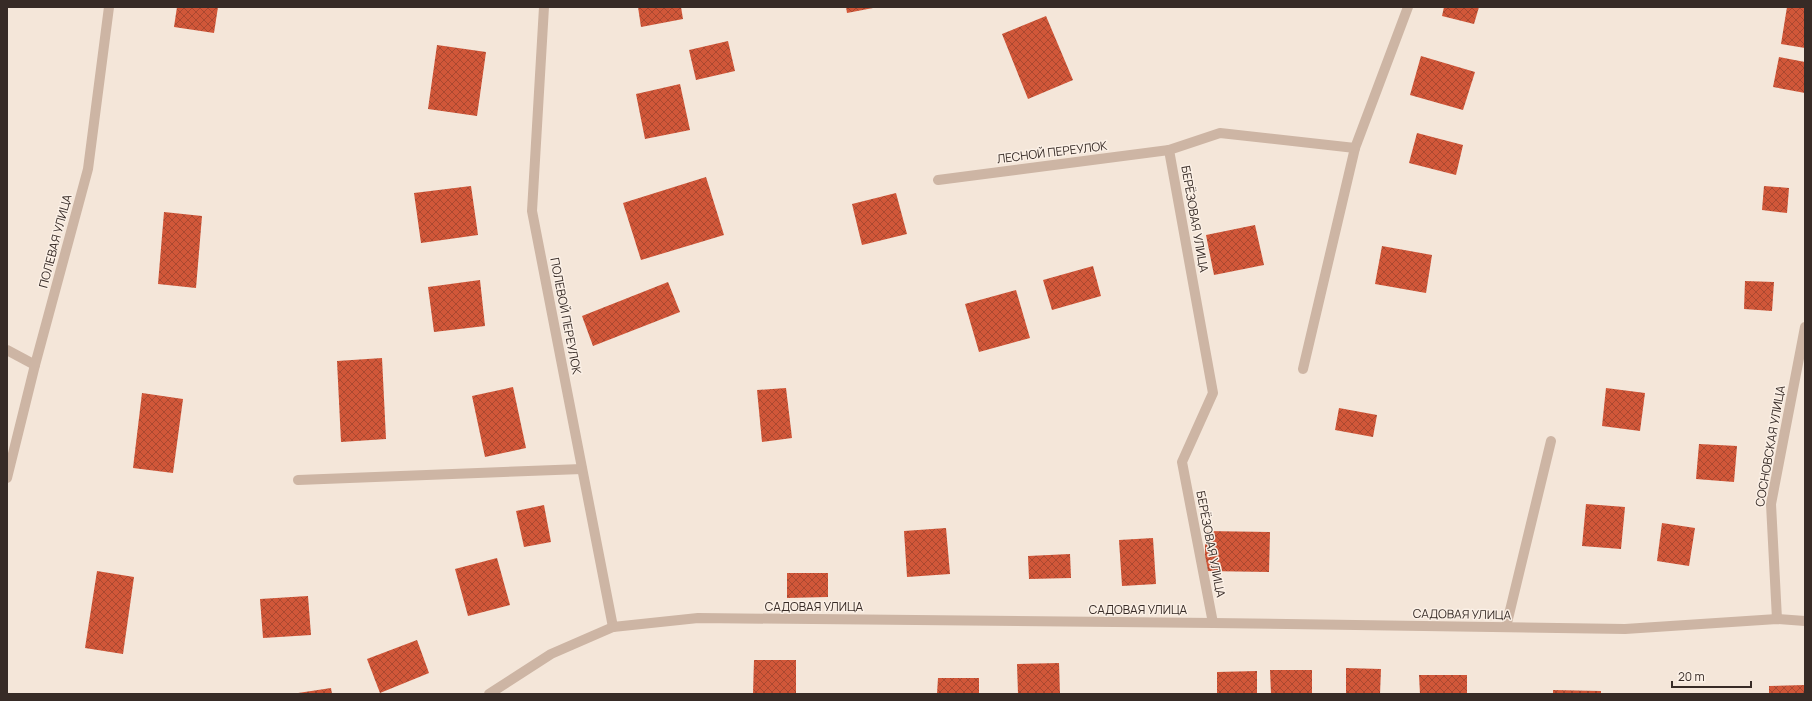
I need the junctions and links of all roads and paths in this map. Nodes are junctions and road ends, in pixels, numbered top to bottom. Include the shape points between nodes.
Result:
1 (109, 7) edge
2 (544, 7) edge
3 (1408, 7) edge
4 (1355, 148) junction
5 (1169, 150) junction
6 (938, 180) dead end
7 (1805, 327) edge
8 (7, 350) edge
9 (35, 365) junction
10 (1303, 369) dead end
11 (1551, 441) dead end
12 (582, 469) junction
13 (7, 478) edge
14 (298, 480) dead end
15 (1777, 619) junction
16 (1213, 622) junction
17 (1805, 622) edge
18 (613, 627) junction
19 (1506, 627) junction
20 (489, 694) edge

1 - 9 street, ПОЛЕВАЯ УЛИЦА via 88,169
2 - 12 street, ПОЛЕВОЙ ПЕРЕУЛОК via 532,211
3 - 4 street
4 - 5 street via 1220,132
4 - 10 street
5 - 6 street, ЛЕСНОЙ ПЕРЕУЛОК
5 - 16 street, БЕРЁЗОВАЯ УЛИЦА via 1213,393 1182,462
7 - 15 street, СОСНОВСКАЯ УЛИЦА via 1771,504
8 - 9 street
9 - 13 street, ПОЛЕВАЯ УЛИЦА
11 - 19 street
12 - 14 street
12 - 18 street, ПОЛЕВОЙ ПЕРЕУЛОК
15 - 17 street, САДОВАЯ УЛИЦА
15 - 19 street, САДОВАЯ УЛИЦА via 1625,629
16 - 18 street, САДОВАЯ УЛИЦА via 698,618
16 - 19 street, САДОВАЯ УЛИЦА
18 - 20 street, САДОВАЯ УЛИЦА via 551,654

